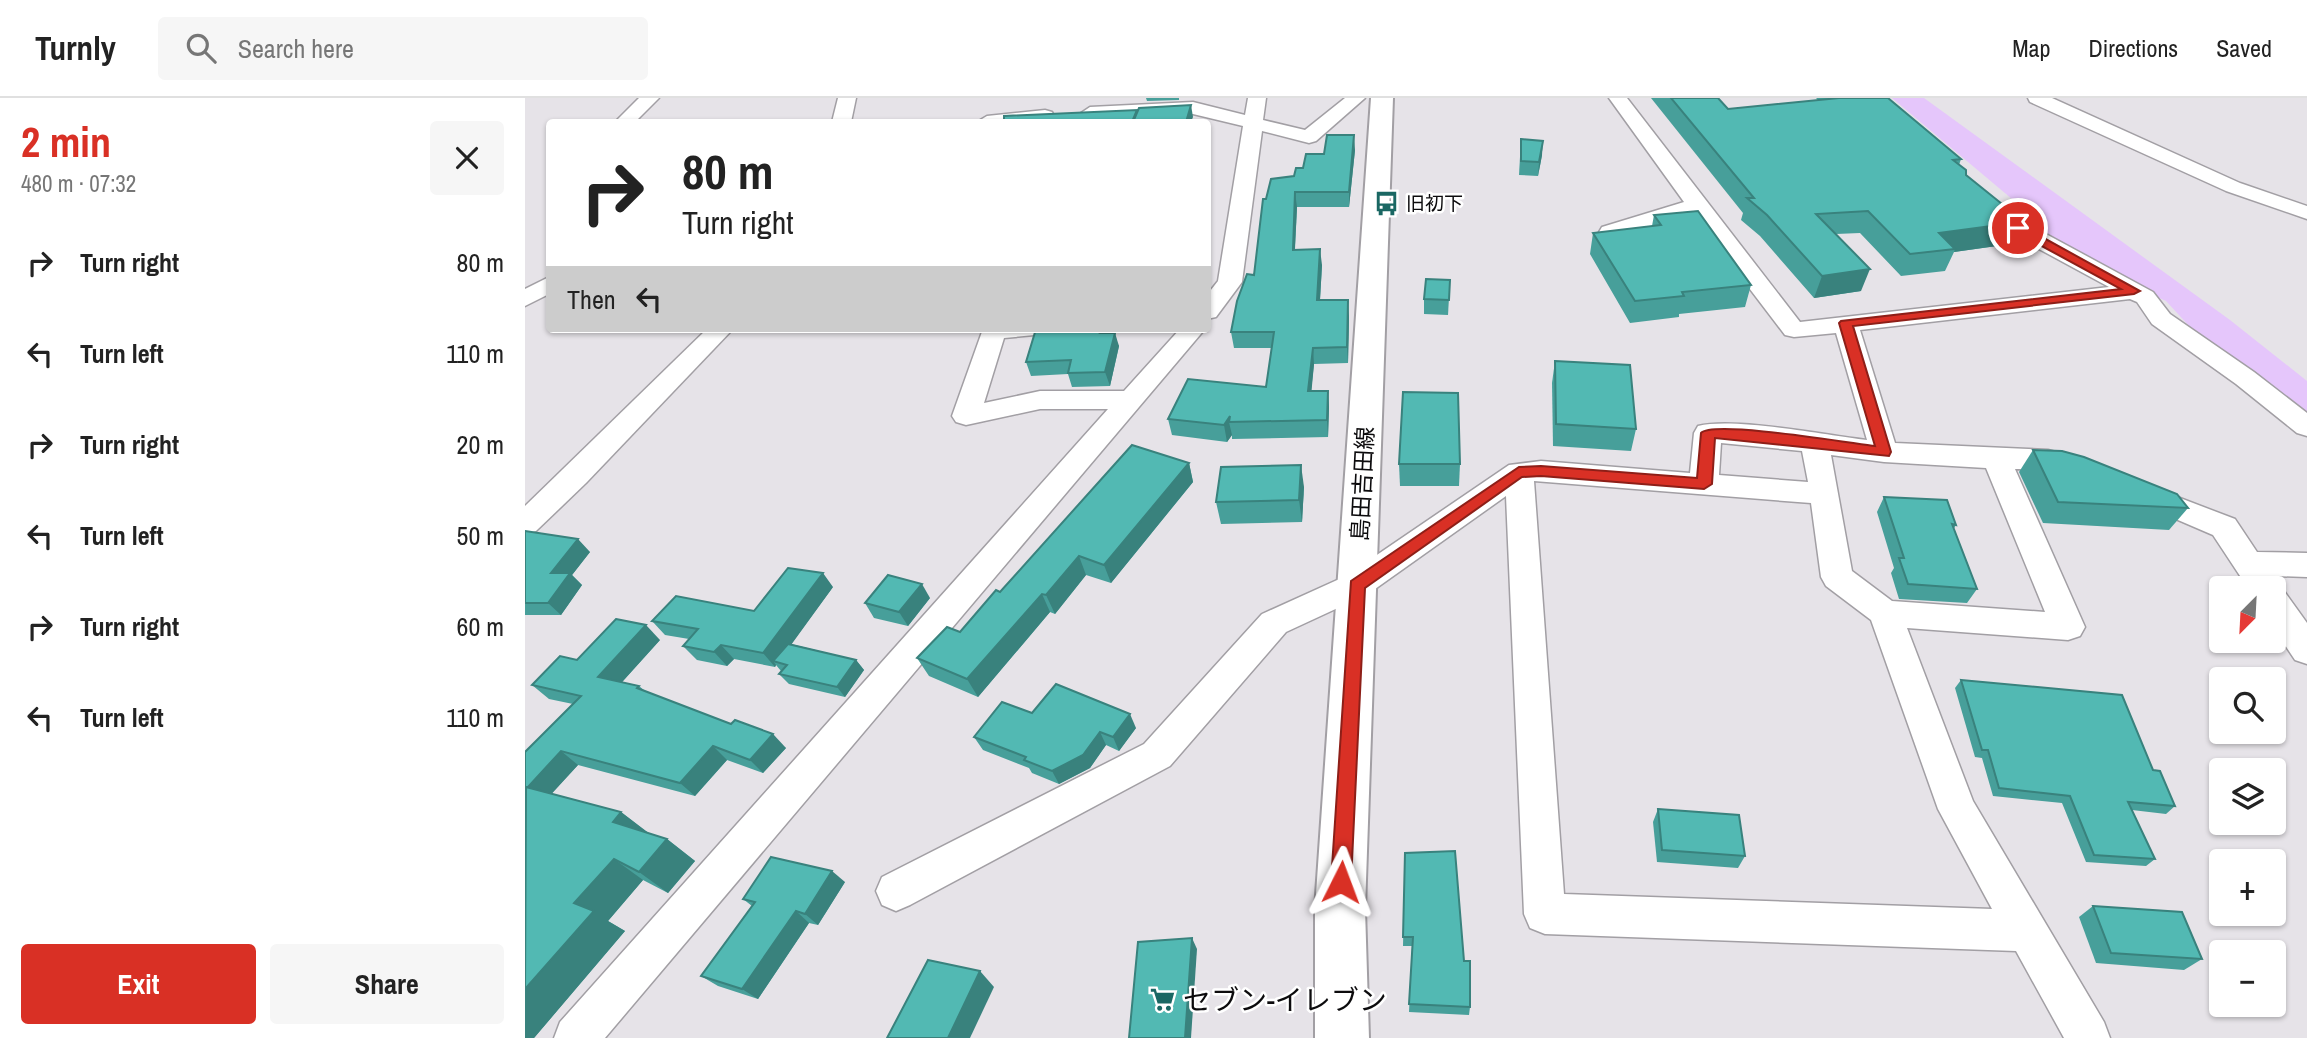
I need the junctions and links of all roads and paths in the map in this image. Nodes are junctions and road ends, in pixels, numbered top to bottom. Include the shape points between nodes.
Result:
1 (650, 98) edge
2 (847, 98) edge
3 (1257, 98) edge
4 (1356, 98) edge
5 (1382, 98) edge
6 (1618, 98) edge
7 (2037, 98) edge
8 (627, 119) edge
9 (843, 119) edge
10 (1015, 119) edge
11 (1252, 125) junction
12 (1969, 194) edge
13 (1697, 205) junction
14 (2307, 213) edge
15 (1610, 232) edge
16 (546, 286) edge
17 (2134, 291) junction
18 (525, 299) edge
19 (1211, 307) edge
20 (1846, 323) junction
21 (717, 333) edge
22 (993, 333) edge
23 (1189, 333) edge
24 (1129, 400) junction
25 (2307, 427) edge
26 (1814, 443) junction
27 (1884, 452) junction
28 (1996, 459) junction
29 (1519, 472) junction
30 (1704, 484) junction
31 (1825, 494) junction
32 (525, 523) edge
33 (2307, 565) edge
34 (2257, 575) edge
35 (1357, 586) junction
36 (1885, 613) junction
37 (2286, 619) edge
38 (2307, 650) edge
39 (896, 891) dead end
40 (2025, 931) junction
41 (576, 1038) edge
42 (1342, 1038) edge
43 (2088, 1038) edge

1 - 8 street
2 - 9 street
3 - 11 street
4 - 11 street via 1309,137
5 - 35 main road, 島田吉田線
6 - 13 street
7 - 14 street via 2233,187
10 - 11 street via 1068,110 1193,108
11 - 19 street via 1230,282
12 - 17 street via 2001,219
13 - 15 street
13 - 20 street via 1794,330
16 - 18 street
17 - 20 street
17 - 25 street via 2145,296 2161,319
20 - 27 street
21 - 32 street via 568,486
22 - 24 street via 966,416 1040,400
23 - 24 street
24 - 41 street
26 - 27 street
26 - 30 street via 1708,433
26 - 31 street
27 - 28 street
28 - 34 street via 2047,460 2079,468 2224,527
28 - 36 street via 2068,627
29 - 30 street
29 - 35 street
29 - 40 street via 1545,914
30 - 31 street
31 - 36 street via 1837,577
33 - 34 street
35 - 39 street via 1274,623 1157,755
35 - 42 main road, 島田吉田線 via 1340,909
36 - 40 street via 1957,809
37 - 38 street
40 - 43 street

